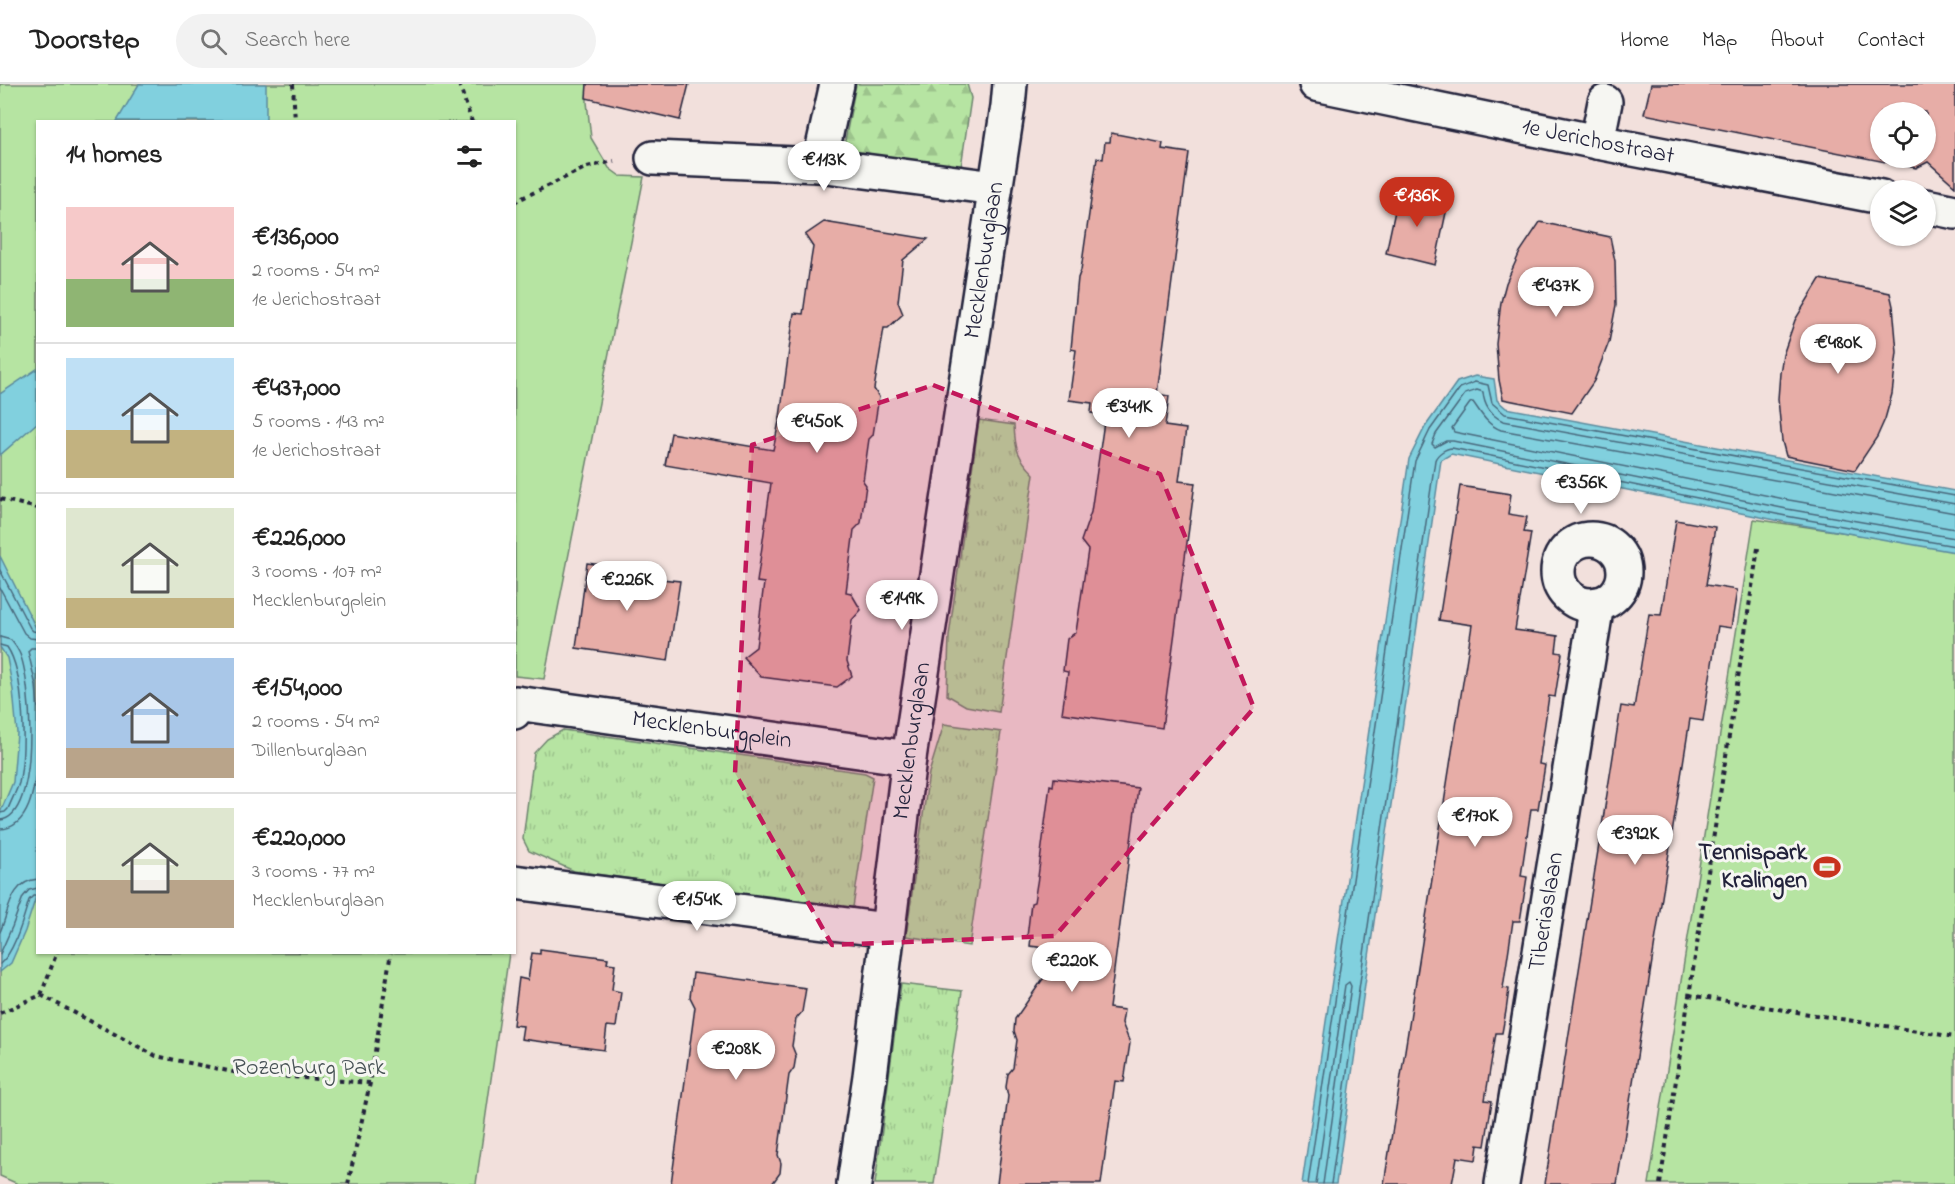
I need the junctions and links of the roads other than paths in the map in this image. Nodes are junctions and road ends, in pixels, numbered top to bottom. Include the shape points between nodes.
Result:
1 (837, 84) edge
2 (1010, 84) edge
3 (1316, 84) edge
4 (1605, 102) dead end
5 (1597, 142) junction
6 (653, 158) road end
7 (819, 165) junction
8 (995, 188) junction
9 (1870, 195) edge
10 (1936, 208) edge
11 (1955, 212) edge
12 (1597, 604) dead end
13 (516, 707) edge
14 (909, 758) junction
15 (516, 882) edge
16 (887, 930) junction
17 (854, 1184) edge
18 (1502, 1184) edge

1 - 7 street
2 - 8 street, Mecklenburglaan
3 - 5 street, 1e Jerichostraat
4 - 5 street
5 - 9 street, 1e Jerichostraat
6 - 7 street
7 - 8 street
8 - 14 street, Mecklenburglaan
10 - 11 street
12 - 18 street, Tiberiaslaan
13 - 14 street, Mecklenburgplein
14 - 16 street, Mecklenburglaan
15 - 16 street
16 - 17 street, Mecklenburglaan

